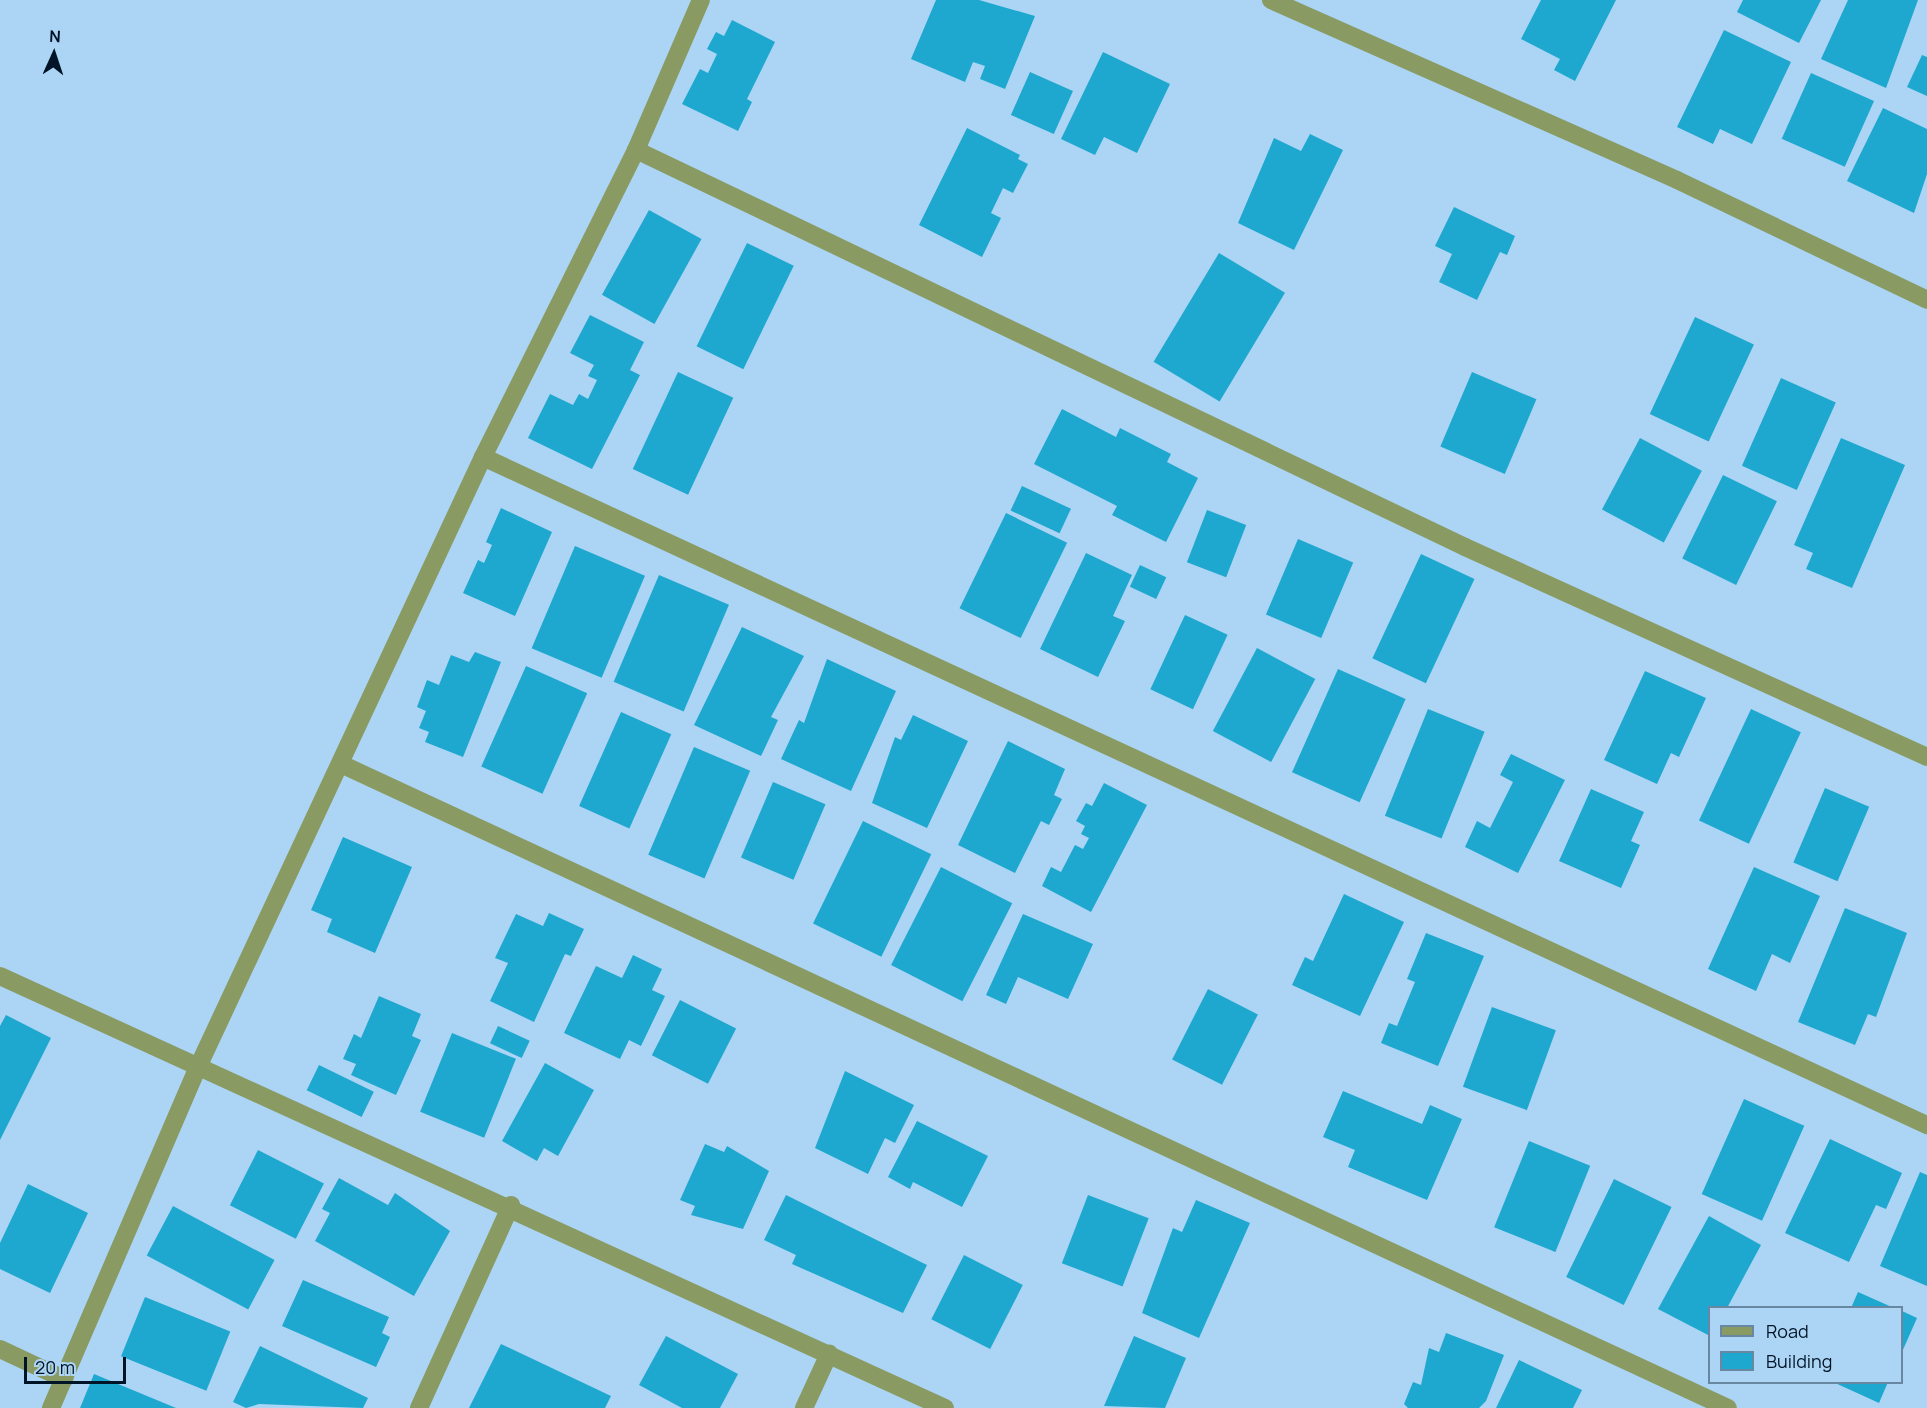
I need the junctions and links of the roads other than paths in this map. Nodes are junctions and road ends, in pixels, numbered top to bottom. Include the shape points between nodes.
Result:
1 (701, 0) edge
2 (1271, 0) edge
3 (636, 150) junction
4 (1927, 300) edge
5 (483, 458) junction
6 (1927, 757) edge
7 (341, 764) junction
8 (0, 976) edge
9 (198, 1066) junction
10 (1927, 1125) edge
11 (511, 1205) junction
12 (0, 1349) edge
13 (829, 1354) junction
14 (64, 1379) junction
15 (51, 1408) edge
16 (419, 1408) edge
17 (804, 1408) edge
18 (945, 1408) edge
19 (1728, 1408) edge

1 - 3 street
2 - 4 street via 1677,180
3 - 5 street
3 - 6 street via 1465,547
5 - 7 street
5 - 10 street
7 - 9 street
7 - 19 street
8 - 9 street
9 - 11 street
9 - 14 street
11 - 13 street
11 - 16 street
12 - 14 street
13 - 17 street
13 - 18 street
14 - 15 street

